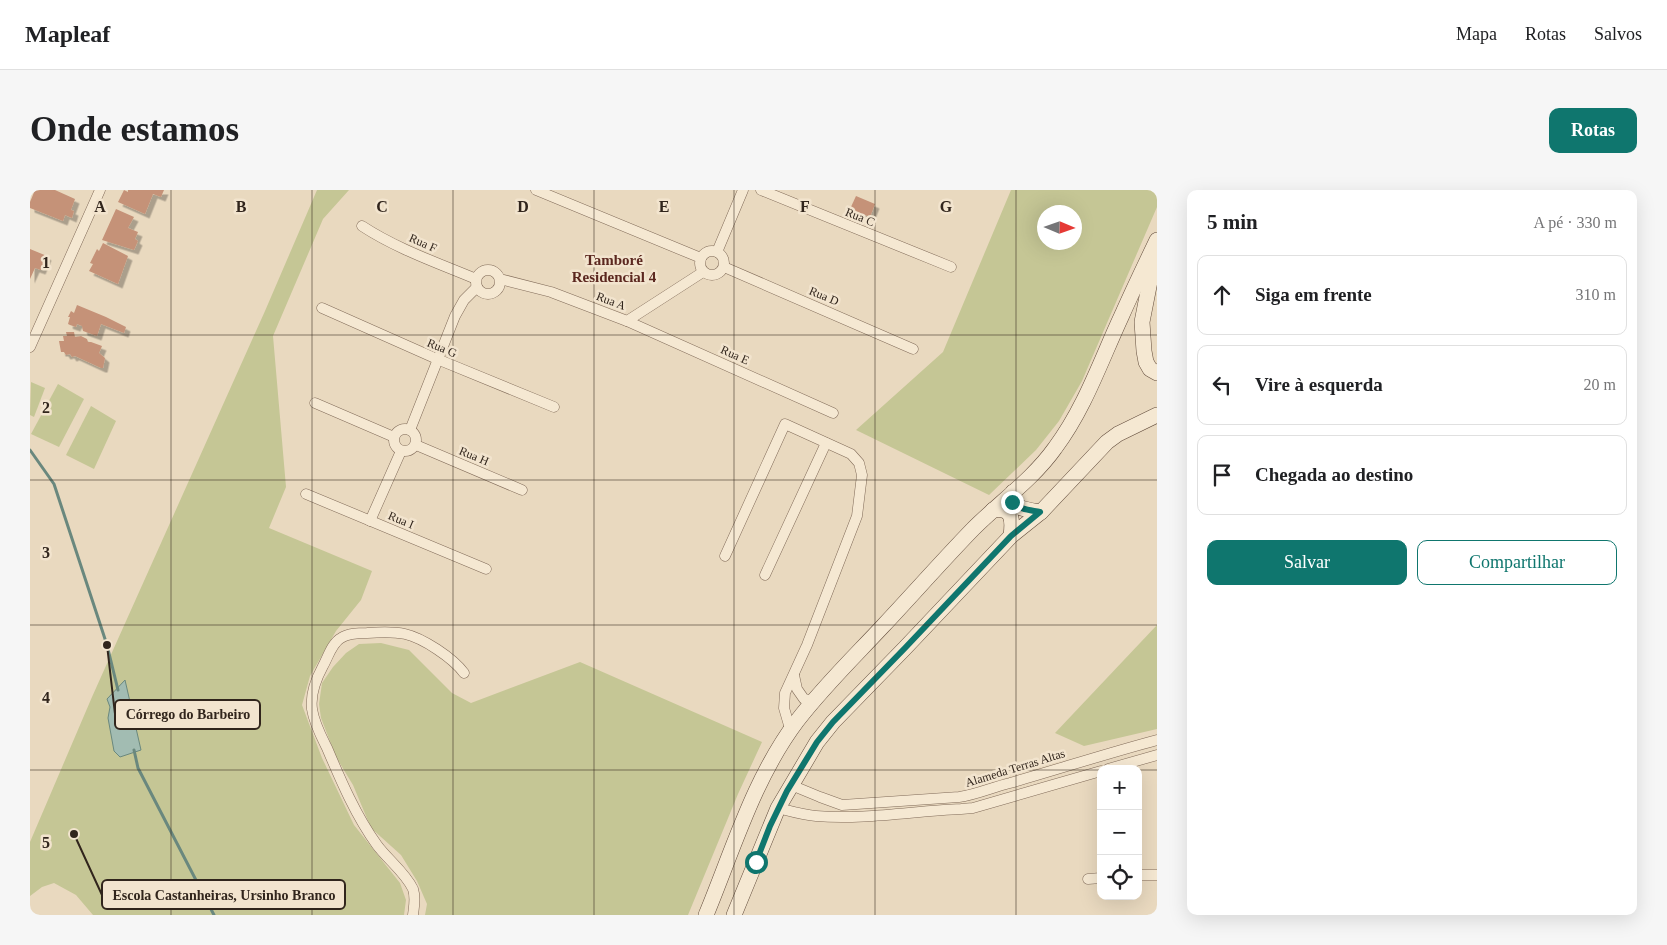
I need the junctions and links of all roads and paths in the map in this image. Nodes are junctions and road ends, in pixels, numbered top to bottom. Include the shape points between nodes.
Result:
1 (100, 190) edge
2 (536, 190) edge
3 (743, 190) edge
4 (761, 190) edge
5 (362, 226) dead end
6 (1157, 240) edge
7 (1157, 248) edge
8 (717, 252) junction
9 (701, 258) junction
10 (951, 267) dead end
11 (724, 268) junction
12 (703, 272) junction
13 (500, 279) junction
14 (476, 283) junction
15 (322, 308) dead end
16 (627, 321) junction
17 (31, 339) edge
18 (914, 349) dead end
19 (437, 359) junction
20 (1157, 373) edge
21 (315, 403) dead end
22 (554, 407) dead end
23 (833, 413) dead end
24 (1157, 415) edge
25 (410, 430) junction
26 (394, 437) junction
27 (826, 443) junction
28 (416, 445) junction
29 (401, 450) junction
30 (522, 490) dead end
31 (1013, 492) junction
32 (306, 494) dead end
33 (993, 510) junction
34 (1040, 512) junction
35 (370, 521) junction
36 (1011, 536) junction
37 (725, 556) dead end
38 (486, 570) dead end
39 (765, 575) dead end
40 (464, 673) dead end
41 (794, 674) junction
42 (814, 701) junction
43 (791, 732) junction
44 (1157, 740) edge
45 (1157, 755) edge
46 (1122, 765) edge
47 (1097, 772) edge
48 (791, 785) junction
49 (842, 805) junction
50 (778, 808) junction
51 (830, 816) junction
52 (1142, 875) edge
53 (1157, 875) edge
54 (1097, 878) edge
55 (1088, 879) dead end
56 (413, 915) edge
57 (706, 915) edge
58 (734, 915) edge

1 - 17 street
2 - 9 street
3 - 8 street
4 - 10 street, Rua C
5 - 14 street, Rua F
6 - 31 main road via 1073,421 1056,448
7 - 20 main road via 1142,322 1146,362
8 - 9 street via 708,252
8 - 11 street via 723,257
9 - 12 street
11 - 12 street via 716,275
11 - 18 street, Rua D
12 - 16 street, Rua A
13 - 14 street via 495,272 488,270 480,272
13 - 14 street via 494,293 486,294
13 - 16 street, Rua A via 551,292
14 - 19 street via 455,316
15 - 19 street, Rua G
16 - 23 street, Rua E
19 - 22 street, Rua G
19 - 25 street
21 - 26 street
24 - 34 main road via 1107,442
25 - 26 street via 401,429
25 - 28 street via 417,438
26 - 29 street via 396,446
27 - 37 street via 785,424
27 - 39 street
27 - 41 street via 851,454 859,463 861,494 857,516
28 - 29 street via 408,451
28 - 30 street, Rua H
29 - 35 street
31 - 33 main road
31 - 34 main road via 1012,502 1017,507
32 - 35 street, Rua I
33 - 36 main road via 1007,512 1011,518
33 - 42 main road via 922,582
34 - 36 main road
35 - 38 street, Rua I
36 - 48 main road via 833,722
40 - 56 street via 444,654 407,634 354,634 340,638 333,646 312,694 316,724 365,827 414,890
41 - 42 street via 796,689 804,699
41 - 43 street via 785,693 784,708
42 - 43 main road
43 - 57 main road via 765,774
44 - 49 street, Alameda Terras Altas via 969,796
45 - 46 street
47 - 51 street, Alameda Terras Altas via 973,808
48 - 49 street, Alameda Terras Altas
48 - 50 main road
49 - 51 street
50 - 51 street, Alameda Terras Altas
50 - 58 main road
52 - 53 street
54 - 55 street

